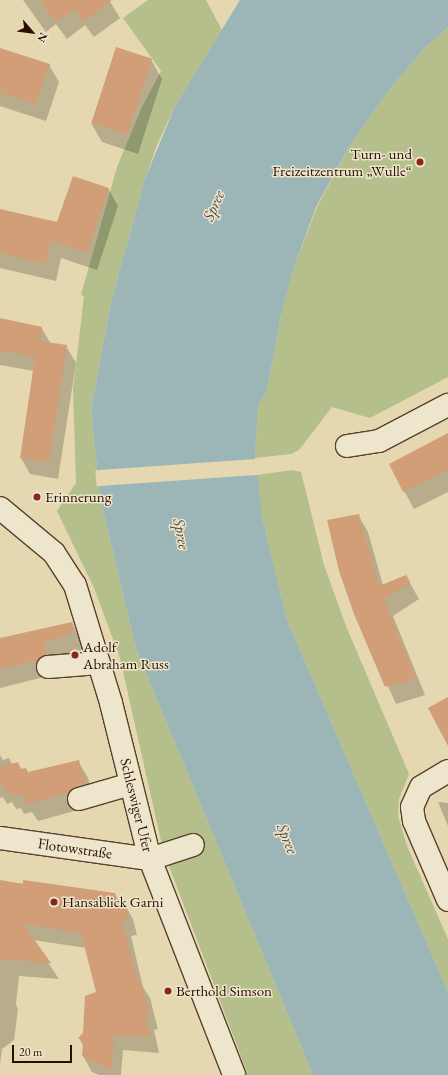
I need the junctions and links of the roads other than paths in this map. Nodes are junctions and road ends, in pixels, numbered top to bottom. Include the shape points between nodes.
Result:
1 (448, 406) edge
2 (347, 446) dead end
3 (0, 508) edge
4 (99, 663) junction
5 (48, 667) dead end
6 (448, 771) edge
7 (131, 784) junction
8 (79, 799) dead end
9 (0, 838) edge
10 (193, 845) dead end
11 (150, 859) junction
12 (448, 900) edge
13 (234, 1075) edge

1 - 2 street via 379,441
3 - 4 street, Schleswiger Ufer via 40,539 66,568 75,585
4 - 5 street
4 - 7 street, Schleswiger Ufer
6 - 12 street via 421,787 412,807 414,821
7 - 8 street
7 - 11 street, Schleswiger Ufer
9 - 11 street, Flotowstraße
10 - 11 street
11 - 13 street, Schleswiger Ufer

